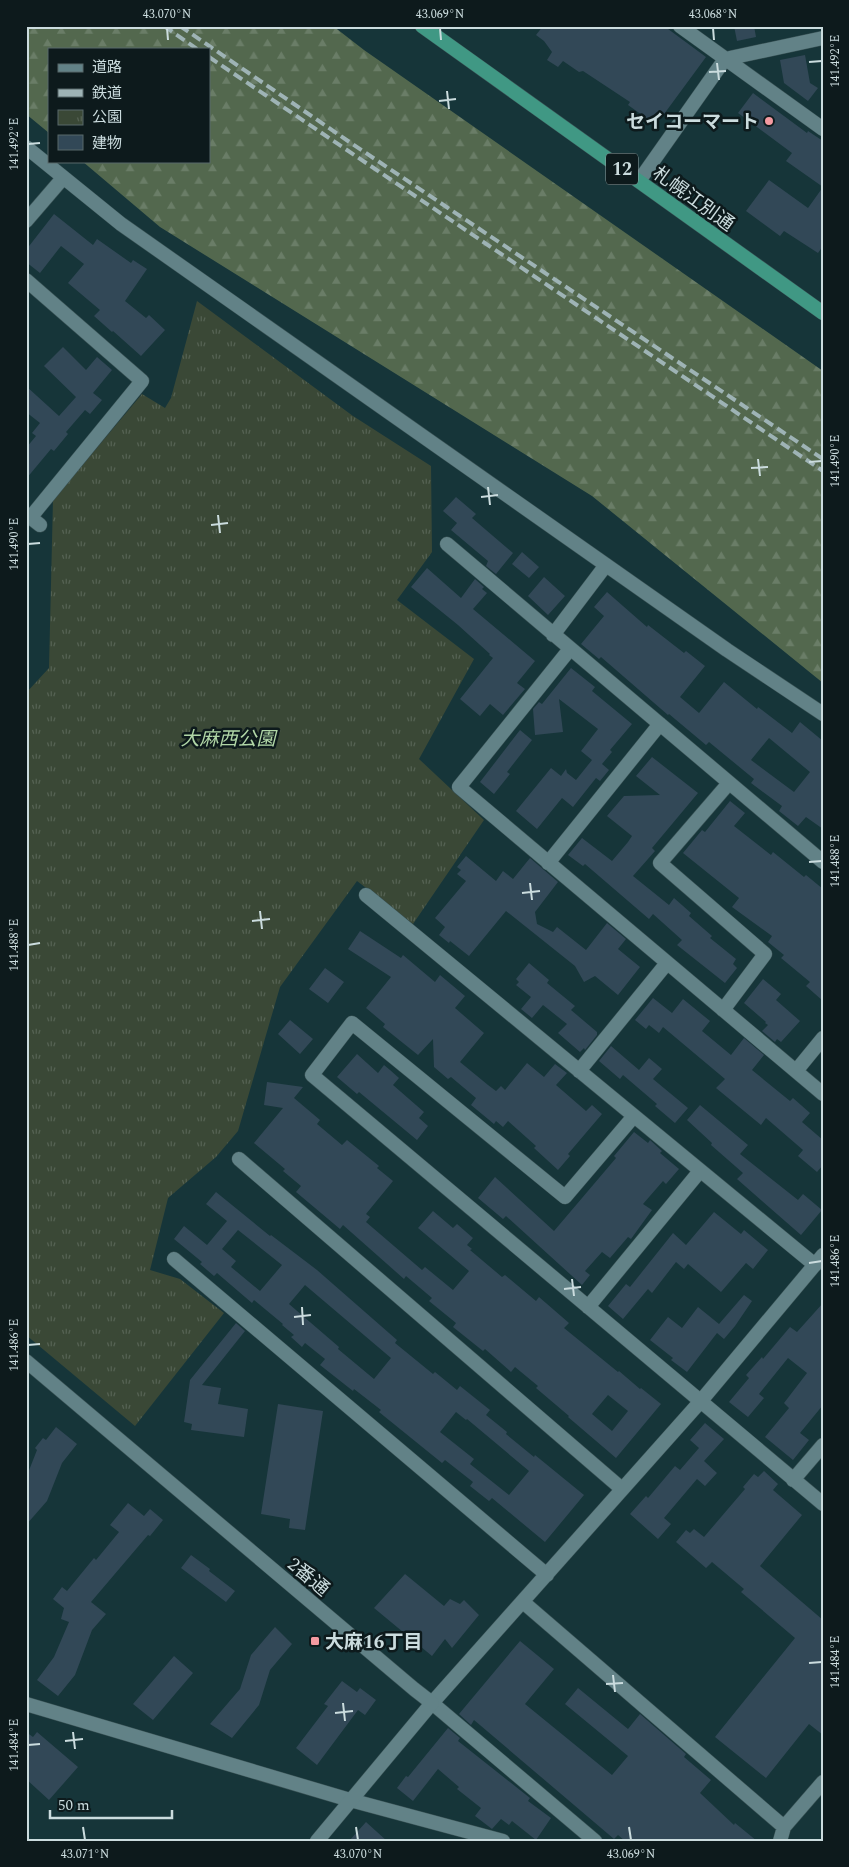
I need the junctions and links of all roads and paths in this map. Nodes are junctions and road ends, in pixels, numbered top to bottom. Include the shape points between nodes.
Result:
1 (422, 26) edge
2 (680, 26) edge
3 (823, 38) edge
4 (725, 59) junction
5 (823, 129) edge
6 (26, 147) edge
7 (63, 178) junction
8 (639, 181) junction
9 (26, 221) edge
10 (26, 280) edge
11 (823, 312) edge
12 (32, 519) edge
13 (447, 544) dead end
14 (606, 565) junction
15 (553, 635) junction
16 (570, 649) junction
17 (823, 714) edge
18 (660, 724) junction
19 (729, 783) junction
20 (823, 862) edge
21 (548, 863) junction
22 (366, 896) dead end
23 (667, 962) junction
24 (723, 1010) junction
25 (823, 1038) edge
26 (579, 1071) junction
27 (796, 1072) junction
28 (823, 1094) edge
29 (634, 1116) junction
30 (239, 1159) dead end
31 (700, 1170) junction
32 (174, 1259) dead end
33 (819, 1260) edge
34 (588, 1307) junction
35 (26, 1361) edge
36 (700, 1402) junction
37 (823, 1445) edge
38 (794, 1480) junction
39 (622, 1489) junction
40 (823, 1504) edge
41 (547, 1575) junction
42 (523, 1602) junction
43 (432, 1703) junction
44 (26, 1704) edge
45 (823, 1782) edge
46 (350, 1800) junction
47 (782, 1834) edge
48 (317, 1841) edge
49 (502, 1841) edge
50 (595, 1841) edge

1 - 8 highway, 札幌江別通 / 12
2 - 4 street
3 - 4 street
4 - 5 street
4 - 8 street
6 - 7 street
7 - 9 street
7 - 14 street via 121,224
8 - 11 highway, 札幌江別通 / 12
10 - 12 street via 142,381
13 - 15 street
14 - 15 street
14 - 17 street
15 - 16 street
16 - 18 street
16 - 21 street via 458,787
18 - 19 street
18 - 21 street
19 - 20 street
19 - 24 street via 660,863 765,954
21 - 23 street
22 - 26 street
23 - 24 street
23 - 26 street
24 - 27 street
25 - 27 street
26 - 29 street
27 - 28 street
29 - 31 street
29 - 34 street via 565,1197 352,1023 312,1075
30 - 39 street
31 - 33 street
31 - 34 street
32 - 41 street
33 - 36 street
34 - 36 street
35 - 43 street, 2番通
36 - 38 street
36 - 39 street
37 - 38 street
38 - 40 street
39 - 41 street
41 - 42 street
42 - 43 street
42 - 47 street
43 - 46 street
43 - 50 street, 2番通
44 - 46 street
45 - 47 street
46 - 48 street
46 - 49 street

